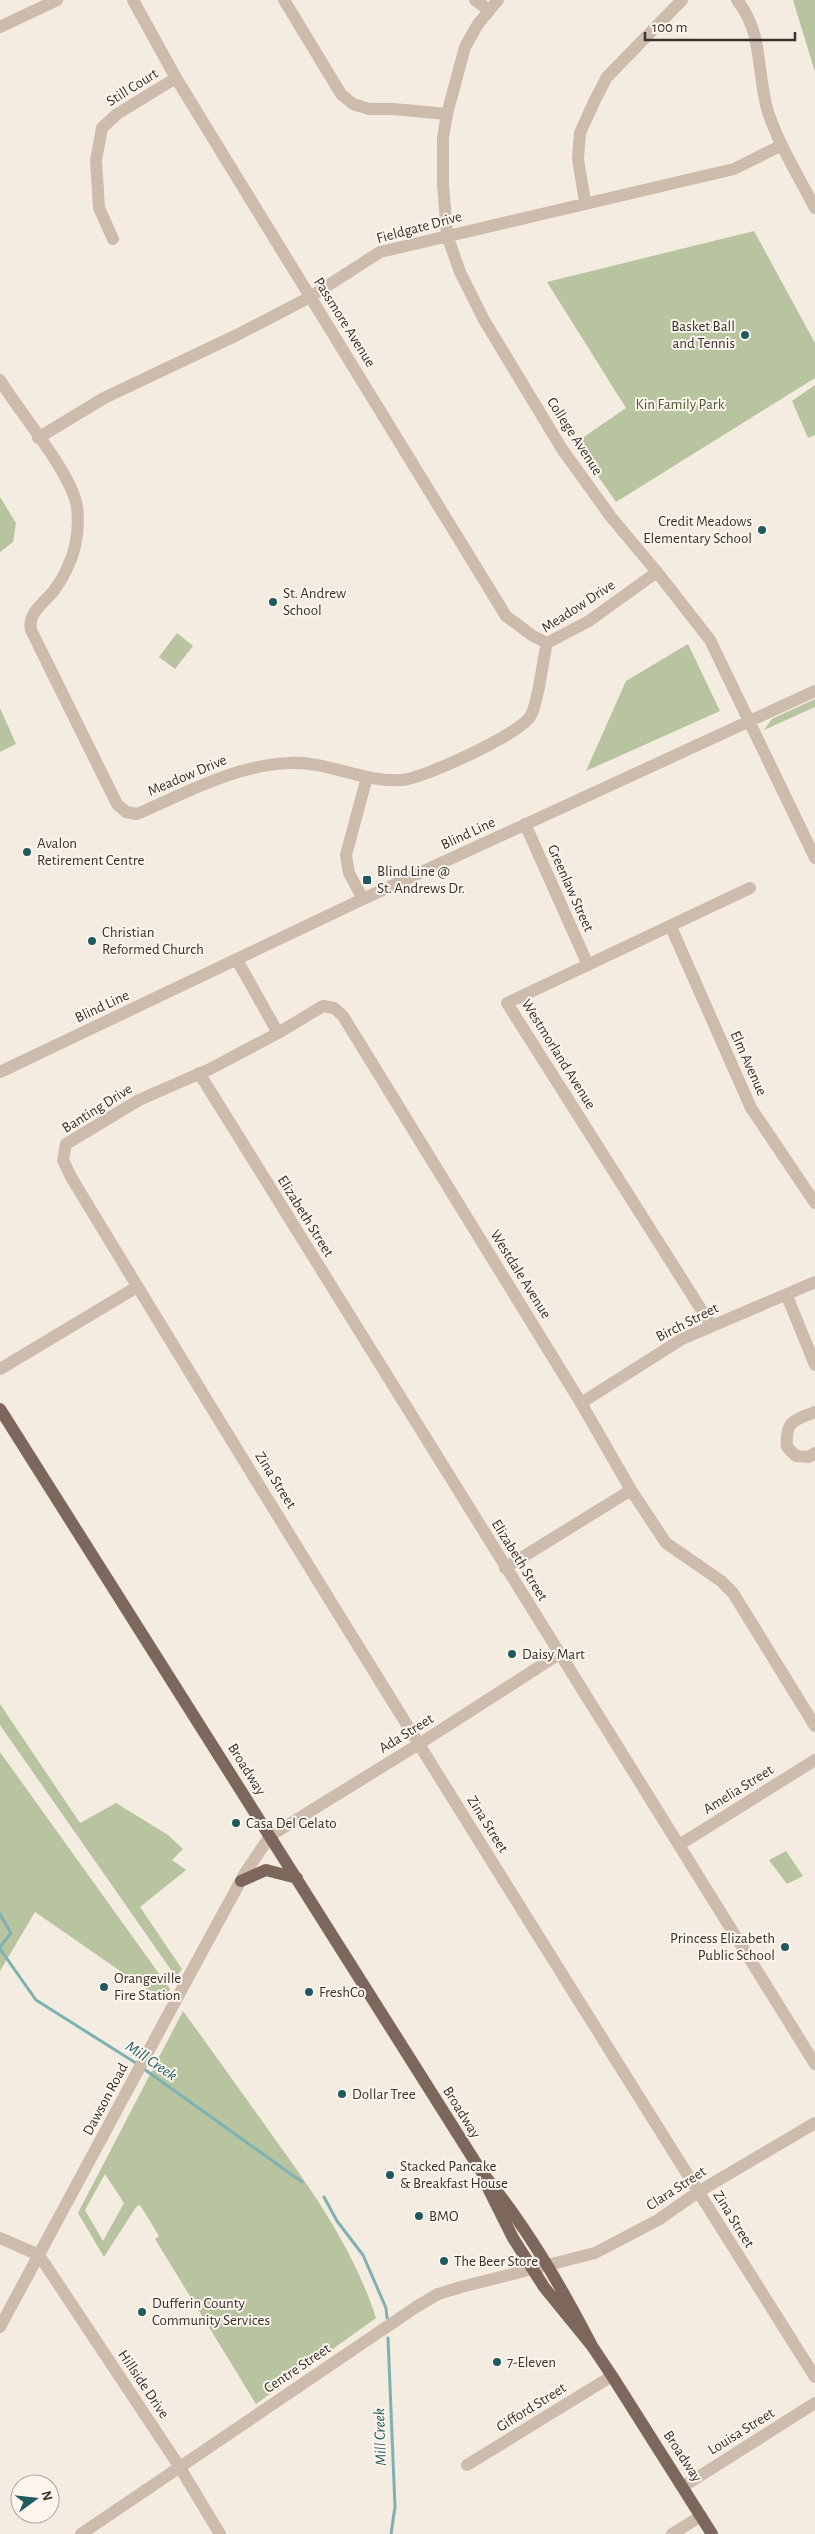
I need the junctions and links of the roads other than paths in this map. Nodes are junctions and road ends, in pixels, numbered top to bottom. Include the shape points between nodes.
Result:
1 (57, 0) edge
2 (133, 0) edge
3 (284, 0) edge
4 (474, 0) edge
5 (498, 0) edge
6 (682, 0) edge
7 (737, 0) edge
8 (489, 10) junction
9 (0, 27) edge
10 (176, 78) junction
11 (447, 114) junction
12 (782, 144) junction
13 (585, 202) junction
14 (815, 208) edge
15 (447, 235) junction
16 (113, 239) dead end
17 (310, 297) junction
18 (0, 380) edge
19 (38, 438) junction
20 (657, 572) junction
21 (547, 644) junction
22 (815, 691) edge
23 (751, 721) junction
24 (367, 777) junction
25 (525, 824) junction
26 (815, 858) edge
27 (750, 888) dead end
28 (363, 898) junction
29 (671, 927) junction
30 (237, 960) junction
31 (588, 965) junction
32 (278, 1033) junction
33 (0, 1072) edge
34 (199, 1073) junction
35 (815, 1203) edge
36 (815, 1282) edge
37 (137, 1287) junction
38 (787, 1296) junction
39 (711, 1325) junction
40 (815, 1365) edge
41 (1, 1367) edge
42 (581, 1403) junction
43 (0, 1409) edge
44 (815, 1412) edge
45 (815, 1453) edge
46 (631, 1490) junction
47 (505, 1568) junction
48 (559, 1654) junction
49 (815, 1726) edge
50 (419, 1744) junction
51 (815, 1760) edge
52 (270, 1836) junction
53 (678, 1846) junction
54 (297, 1878) junction
55 (241, 1881) junction
56 (815, 2064) edge
57 (815, 2122) edge
58 (481, 2172) junction
59 (698, 2192) junction
60 (0, 2238) edge
61 (39, 2255) junction
62 (548, 2265) junction
63 (532, 2268) junction
64 (0, 2327) edge
65 (592, 2346) junction
66 (612, 2376) junction
67 (815, 2377) edge
68 (815, 2403) edge
69 (466, 2465) dead end
70 (180, 2466) junction
71 (684, 2486) junction
72 (701, 2516) junction
73 (81, 2534) edge
74 (220, 2534) edge
75 (672, 2534) edge
76 (712, 2534) edge

1 - 9 street
2 - 10 street, Passmore Avenue
3 - 11 street via 341,94 353,104
4 - 8 street
5 - 8 street, College Avenue
6 - 13 street via 607,77 595,100 580,133 578,159
7 - 12 street via 748,14 756,34 765,101
8 - 11 street, College Avenue via 465,47
10 - 16 street, Still Court via 117,114 102,128 96,160 99,208
10 - 17 street, Passmore Avenue
11 - 15 street, College Avenue via 443,138 443,184
12 - 13 street, Fieldgate Drive via 734,169
12 - 14 street
13 - 15 street, Fieldgate Drive
15 - 17 street, Fieldgate Drive via 380,252
15 - 20 street, College Avenue via 460,272 484,320 562,449 611,517
17 - 19 street, Fieldgate Drive via 104,398
17 - 21 street, Passmore Avenue via 506,616
18 - 19 street, Meadow Drive
19 - 24 street, Meadow Drive via 72,492 78,530 69,565 30,623 117,804 126,812 137,814 240,770 291,763
20 - 21 street, Meadow Drive
20 - 23 street, College Avenue via 710,640
21 - 24 street, Meadow Drive via 535,705 531,715 515,730 423,774 402,780
22 - 23 street, Blind Line
23 - 25 street, Blind Line
23 - 26 street, College Avenue
24 - 28 street via 346,855 349,873
25 - 28 street, Blind Line
25 - 31 street, Greenlaw Street
27 - 29 street, Westmorland Avenue
28 - 30 street, Blind Line
29 - 31 street, Westmorland Avenue
29 - 35 street, Elm Avenue via 751,1108
30 - 32 street
30 - 33 street, Blind Line
31 - 39 street, Westmorland Avenue via 507,1003
32 - 34 street, Banting Drive
32 - 42 street, Westdale Avenue via 323,1006 334,1008 343,1016
34 - 37 street, Banting Drive via 139,1100 66,1144 63,1160 71,1177
34 - 47 street, Elizabeth Street
36 - 38 street, Birch Street
37 - 41 street
37 - 50 street, Zina Street
38 - 39 street, Birch Street
38 - 40 street
39 - 42 street, Birch Street via 682,1339
42 - 46 street, Westdale Avenue
43 - 52 main road, Broadway
44 - 45 street via 794,1420 786,1432 787,1447 796,1456 809,1457
46 - 47 street
46 - 49 street, Westdale Avenue via 666,1543 733,1592
47 - 48 street, Elizabeth Street
48 - 50 street, Ada Street
48 - 53 street, Elizabeth Street
50 - 52 street, Ada Street
50 - 59 street, Zina Street
51 - 53 street, Amelia Street
52 - 54 main road, Broadway
52 - 55 street, Dawson Road
53 - 56 street, Elizabeth Street
54 - 55 main road via 266,1870
54 - 58 main road, Broadway
55 - 61 street, Dawson Road
57 - 59 street, Clara Street
58 - 62 main road, Broadway via 526,2230
58 - 63 main road, Broadway via 491,2198
59 - 62 street, Clara Street via 658,2220 595,2253
59 - 67 street, Zina Street
60 - 61 street
61 - 64 street, Dawson Road
61 - 70 street, Hillside Drive
62 - 63 street, Centre Street
62 - 65 main road, Broadway
63 - 65 main road, Broadway via 554,2301
63 - 70 street, Centre Street via 446,2292 423,2303
65 - 66 main road, Broadway
66 - 69 street, Gifford Street
66 - 71 main road, Broadway
68 - 71 street, Louisa Street
70 - 73 street, Centre Street
70 - 74 street, Hillside Drive
71 - 72 main road, Broadway
72 - 75 street
72 - 76 main road, Broadway

